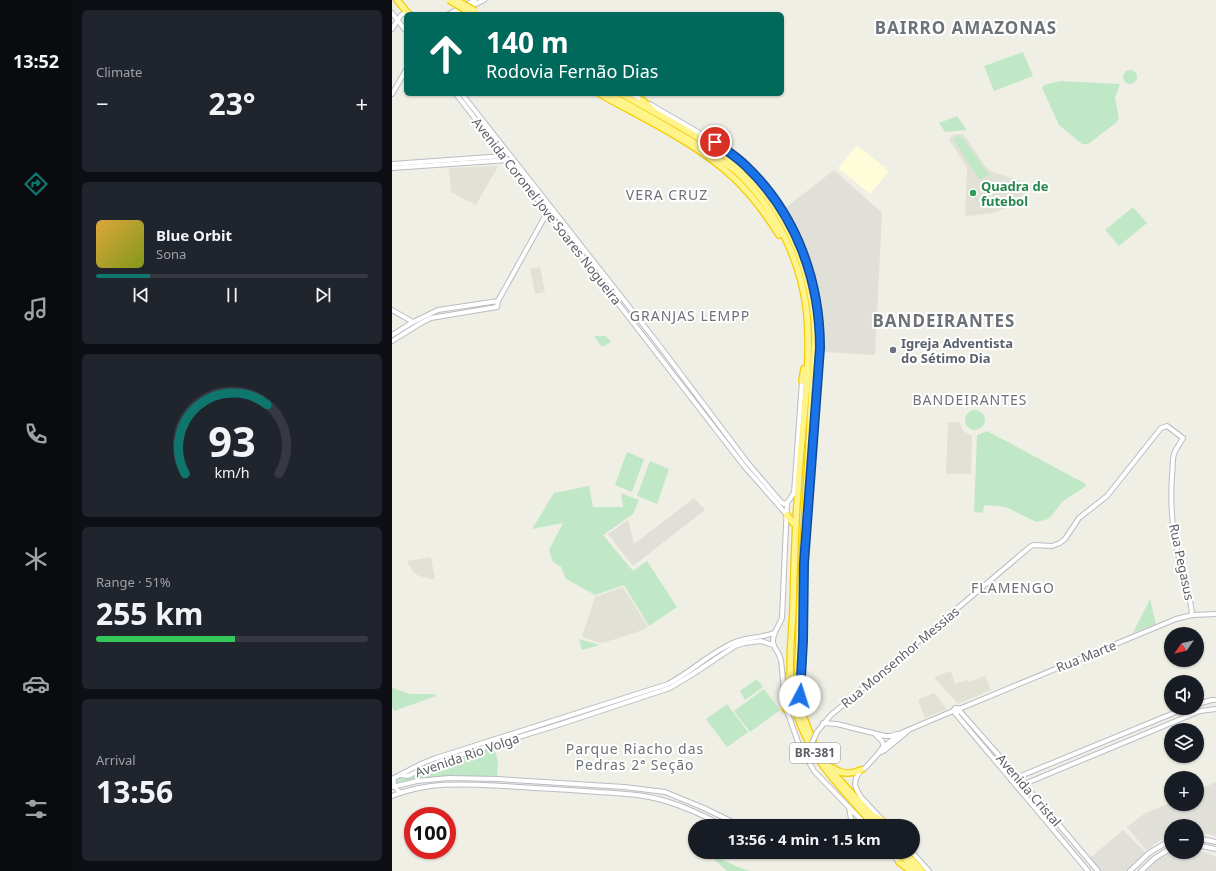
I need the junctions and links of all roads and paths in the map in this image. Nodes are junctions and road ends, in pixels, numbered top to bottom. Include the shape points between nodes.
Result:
1 (397, 0) edge
2 (449, 0) edge
3 (456, 0) edge
4 (475, 0) edge
5 (484, 0) edge
6 (408, 12) edge
7 (453, 12) edge
8 (460, 12) edge
9 (474, 12) edge
10 (474, 12) edge
11 (392, 13) edge
12 (404, 14) edge
13 (397, 20) junction
14 (392, 28) edge
15 (404, 29) edge
16 (404, 73) edge
17 (392, 94) edge
18 (458, 96) edge
19 (464, 96) edge
20 (604, 96) edge
21 (613, 96) edge
22 (625, 96) edge
23 (635, 96) edge
24 (642, 100) junction
25 (625, 103) junction
26 (641, 117) junction
27 (663, 118) junction
28 (509, 153) junction
29 (504, 156) junction
30 (512, 157) junction
31 (507, 160) junction
32 (392, 164) edge
33 (392, 168) edge
34 (532, 182) junction
35 (528, 186) junction
36 (550, 206) junction
37 (547, 211) junction
38 (793, 255) junction
39 (498, 301) junction
40 (392, 310) edge
41 (412, 322) junction
42 (392, 335) edge
43 (392, 342) edge
44 (807, 353) junction
45 (802, 381) joint
46 (1183, 438) joint
47 (736, 451) junction
48 (794, 492) junction
49 (771, 495) junction
50 (787, 502) junction
51 (787, 515) junction
52 (793, 523) junction
53 (794, 576) junction
54 (1216, 614) edge
55 (1192, 616) junction
56 (774, 632) junction
57 (773, 645) junction
58 (791, 663) junction
59 (801, 676) joint
60 (800, 696) junction
61 (1216, 700) edge
62 (1204, 702) edge
63 (786, 709) junction
64 (1216, 709) edge
65 (957, 711) junction
66 (1169, 715) edge
67 (823, 723) junction
68 (909, 730) junction
69 (873, 732) junction
70 (901, 732) junction
71 (816, 746) junction
72 (884, 748) junction
73 (809, 763) junction
74 (861, 770) junction
75 (399, 775) junction
76 (1018, 777) junction
77 (393, 779) edge
78 (1011, 780) junction
79 (1024, 784) junction
80 (393, 787) edge
81 (624, 787) junction
82 (1017, 787) junction
83 (400, 793) junction
84 (623, 794) junction
85 (392, 796) edge
86 (849, 807) junction
87 (704, 808) junction
88 (700, 814) junction
89 (710, 819) edge
90 (727, 819) edge
91 (851, 819) edge
92 (860, 819) edge
93 (869, 819) edge
94 (878, 819) edge
95 (879, 819) edge
96 (1204, 839) edge
97 (1216, 842) edge
98 (1164, 844) edge
99 (1204, 847) edge
100 (1216, 849) edge
101 (1164, 852) edge
102 (1088, 858) junction
103 (896, 859) edge
104 (905, 859) edge
105 (911, 859) edge
106 (918, 859) edge
107 (899, 862) junction
108 (1082, 864) junction
109 (1133, 870) edge
110 (908, 871) edge
111 (911, 871) edge
112 (916, 871) edge
113 (922, 871) edge
114 (929, 871) edge
115 (1088, 871) edge
116 (1098, 871) edge
117 (1141, 871) edge

1 - 6 highway
2 - 10 highway, bridge
3 - 9 highway, bridge
4 - 7 street
5 - 8 street
11 - 13 street
12 - 13 street
13 - 14 street
13 - 15 street
16 - 17 street
18 - 29 street, Avenida Coronel Jove Soares Nogueira
19 - 28 street, Avenida Coronel Jove Soares Nogueira
20 - 26 highway, BR-381
21 - 25 highway, BR-381
22 - 27 highway, BR-381
23 - 24 street
24 - 27 highway
24 - 59 street via 715,142 747,167 781,208 809,268 817,304 820,341 804,563
25 - 26 highway, BR-381
25 - 38 highway, BR-381 via 679,133 736,172 771,212
26 - 38 highway, BR-381 via 688,144 733,177 770,220
27 - 60 highway, BR-381 via 719,152 758,186 794,241 807,278 815,338 800,602
28 - 29 street
28 - 30 street, Avenida Coronel Jove Soares Nogueira
29 - 31 street, Avenida Coronel Jove Soares Nogueira
29 - 32 street
30 - 31 street
30 - 34 street, Avenida Coronel Jove Soares Nogueira
31 - 33 street
31 - 35 street, Avenida Coronel Jove Soares Nogueira
34 - 35 street
34 - 36 street, Avenida Coronel Jove Soares Nogueira
35 - 37 street, Avenida Coronel Jove Soares Nogueira
36 - 37 street
36 - 47 street, Avenida Coronel Jove Soares Nogueira via 656,341
37 - 39 street
37 - 47 street, Avenida Coronel Jove Soares Nogueira
38 - 44 highway, BR-381 via 805,297
39 - 41 street via 438,310
39 - 43 street via 497,307 431,318
40 - 41 street
41 - 42 street
44 - 45 highway, BR-381
44 - 53 highway, BR-381
45 - 48 street, BR-381
46 - 55 street, Rua Pegasus via 1174,456 1171,501 1176,544 1191,601
46 - 67 street, Rua Monsenhor Messias via 1167,426 1161,428 1107,496 1079,518 1063,541 1052,546 1031,546
47 - 49 street, Avenida Coronel Jove Soares Nogueira
48 - 50 street
48 - 52 highway, BR-381
49 - 50 street, Avenida Coronel Jove Soares Nogueira via 784,504
49 - 51 street, Avenida Coronel Jove Soares Nogueira
50 - 51 street
51 - 52 highway
51 - 56 street, BR-381 via 782,618
52 - 53 highway, BR-381
53 - 58 highway, BR-381
54 - 55 street, Rua Marte
55 - 65 street, Rua Marte via 1176,619
56 - 57 street, BR-381
56 - 75 street, Avenida Rio Volga via 734,643 668,684 436,758
57 - 63 street, BR-381 via 781,660
57 - 75 street, Avenida Rio Volga via 761,641 735,646 670,688 438,762 408,776
58 - 63 highway
58 - 93 highway, BR-381 via 792,692 806,737 817,758
59 - 60 highway
60 - 71 highway, BR-381 via 803,715
61 - 62 street
63 - 73 street, BR-381
64 - 79 street via 1200,712
65 - 68 street, Rua Marte
65 - 76 street, Avenida Cristal
65 - 78 street, Avenida Cristal
66 - 76 street
67 - 69 street
67 - 73 street, Rua Monsenhor Messias, bridge via 808,752
68 - 70 street, Rua Marte
68 - 72 street, Rua Marte
69 - 70 street via 888,736
69 - 72 street via 880,738
70 - 72 street, Rua Marte
71 - 74 highway via 837,771 845,774
71 - 94 highway, BR-381 via 837,777
72 - 74 street, Rua Marte
73 - 86 street, BR-381
74 - 95 street, BR-381 via 855,785 861,797
75 - 77 street
76 - 78 street
76 - 79 street, Avenida Cristal
77 - 80 street
78 - 82 street, Avenida Cristal
79 - 82 street
79 - 102 street, Avenida Cristal
80 - 81 street via 417,780 449,778
80 - 83 street
81 - 84 street
81 - 87 street via 665,792
82 - 108 street, Avenida Cristal
83 - 84 street via 427,786 463,784
83 - 85 street
84 - 88 street via 662,800
86 - 91 street
86 - 92 street, BR-381
87 - 88 street
87 - 90 street
88 - 89 street
96 - 97 street
98 - 109 street via 1149,853
99 - 100 street
101 - 117 street
102 - 108 street
102 - 116 street, Avenida Cristal
103 - 107 street
104 - 112 highway
105 - 113 highway
106 - 114 street
107 - 110 street
107 - 111 highway
108 - 115 street, Avenida Cristal

